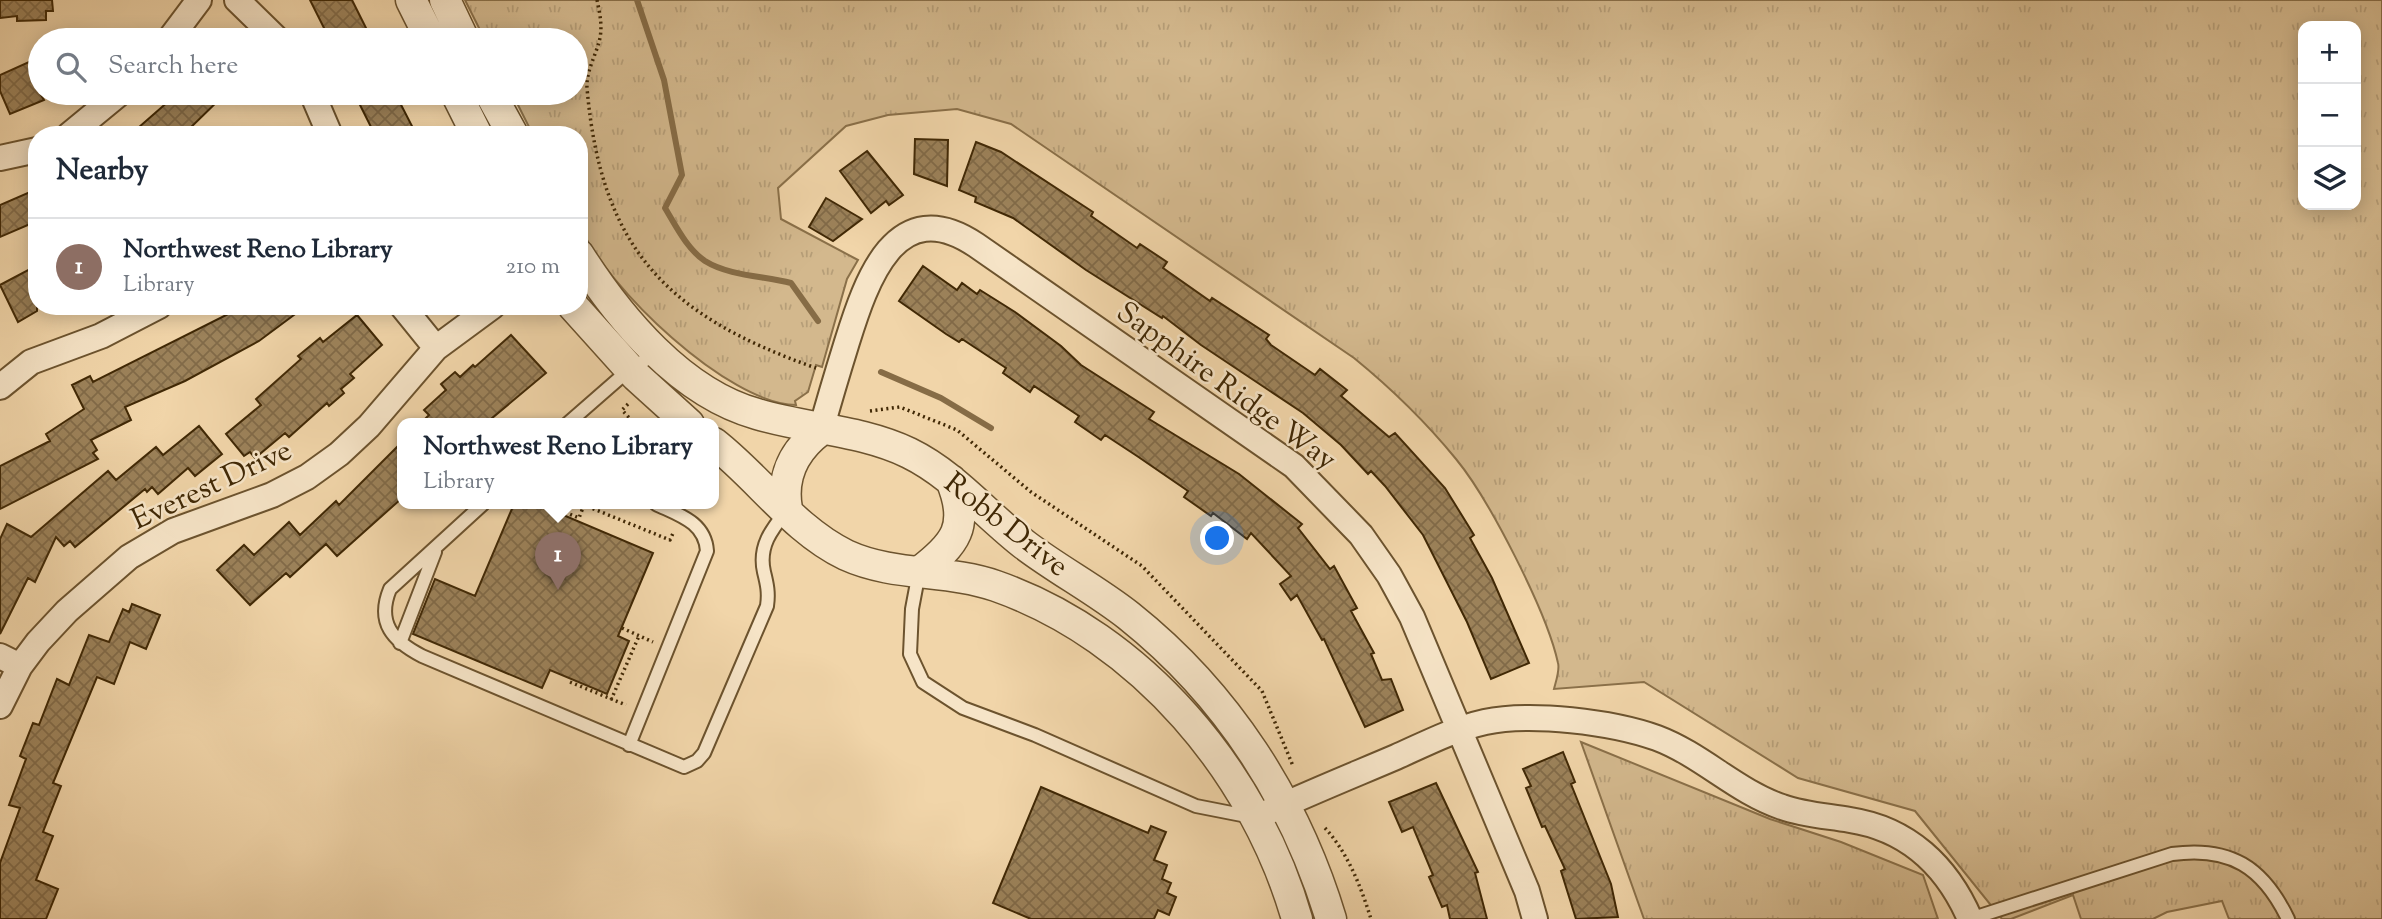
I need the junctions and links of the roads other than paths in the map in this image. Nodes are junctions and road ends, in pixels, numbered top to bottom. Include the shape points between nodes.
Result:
1 (199, 0) edge
2 (237, 0) edge
3 (411, 0) edge
4 (444, 0) edge
5 (178, 28) edge
6 (266, 28) edge
7 (425, 28) edge
8 (458, 28) edge
9 (105, 105) edge
10 (317, 105) edge
11 (462, 105) edge
12 (497, 105) edge
13 (80, 126) edge
14 (326, 126) edge
15 (472, 126) edge
16 (508, 126) edge
17 (28, 152) edge
18 (0, 158) edge
19 (588, 267) edge
20 (142, 315) edge
21 (409, 315) edge
22 (481, 315) edge
23 (580, 315) edge
24 (436, 348) junction
25 (659, 352) junction
26 (632, 383) junction
27 (0, 387) edge
28 (576, 418) edge
29 (681, 418) edge
30 (821, 430) junction
31 (719, 448) edge
32 (951, 480) junction
33 (479, 509) edge
34 (666, 509) edge
35 (787, 509) junction
36 (435, 551) junction
37 (919, 572) junction
38 (400, 643) junction
39 (10, 661) edge
40 (0, 706) edge
41 (1460, 729) junction
42 (629, 745) junction
43 (1285, 804) junction
44 (1255, 818) junction
45 (1297, 919) edge
46 (1331, 919) edge
47 (1535, 919) edge
48 (1970, 919) edge
49 (2288, 919) edge

1 - 5 street
2 - 6 street
3 - 7 street
4 - 8 street
9 - 13 street
10 - 14 street
11 - 15 street
12 - 16 street
17 - 18 street
19 - 25 street, Robb Drive
20 - 27 street via 31,362
21 - 24 street
22 - 24 street, Everest Drive
23 - 26 street
24 - 39 street, Everest Drive via 339,454 272,495 153,541
25 - 26 lane
25 - 30 street, Robb Drive via 713,395 753,413
26 - 28 lane
26 - 29 street
30 - 32 street, Robb Drive via 883,443
30 - 35 street via 803,444 788,472
30 - 41 street, Sapphire Ridge Way via 863,291 883,256 906,234 939,228 957,234 1259,440 1329,499 1361,535 1412,617
31 - 35 street, Robb Drive
32 - 37 street via 961,516 957,532 951,544
32 - 43 street, Robb Drive via 1018,540 1104,597 1171,654 1240,732
33 - 36 lane
34 - 42 lane via 698,526 708,551
35 - 37 street, Robb Drive via 814,537 848,555 875,566
35 - 42 lane via 763,551 767,606 704,753 684,767
36 - 38 lane
36 - 38 lane via 399,579 386,599 386,625
37 - 44 street, Robb Drive via 980,582 1031,599 1104,643 1194,726
37 - 44 lane via 910,654 923,682 963,708 1196,806
38 - 42 lane
39 - 40 street, Everest Drive
41 - 43 street
41 - 47 street, Sapphire Ridge Way
41 - 48 street via 1515,718 1545,718 1656,738 1687,751 1774,804 1878,826 1902,837 1941,868
43 - 44 street
43 - 46 street, Robb Drive
44 - 45 street, Robb Drive
48 - 49 lane via 2172,854 2194,851 2238,861 2261,876

